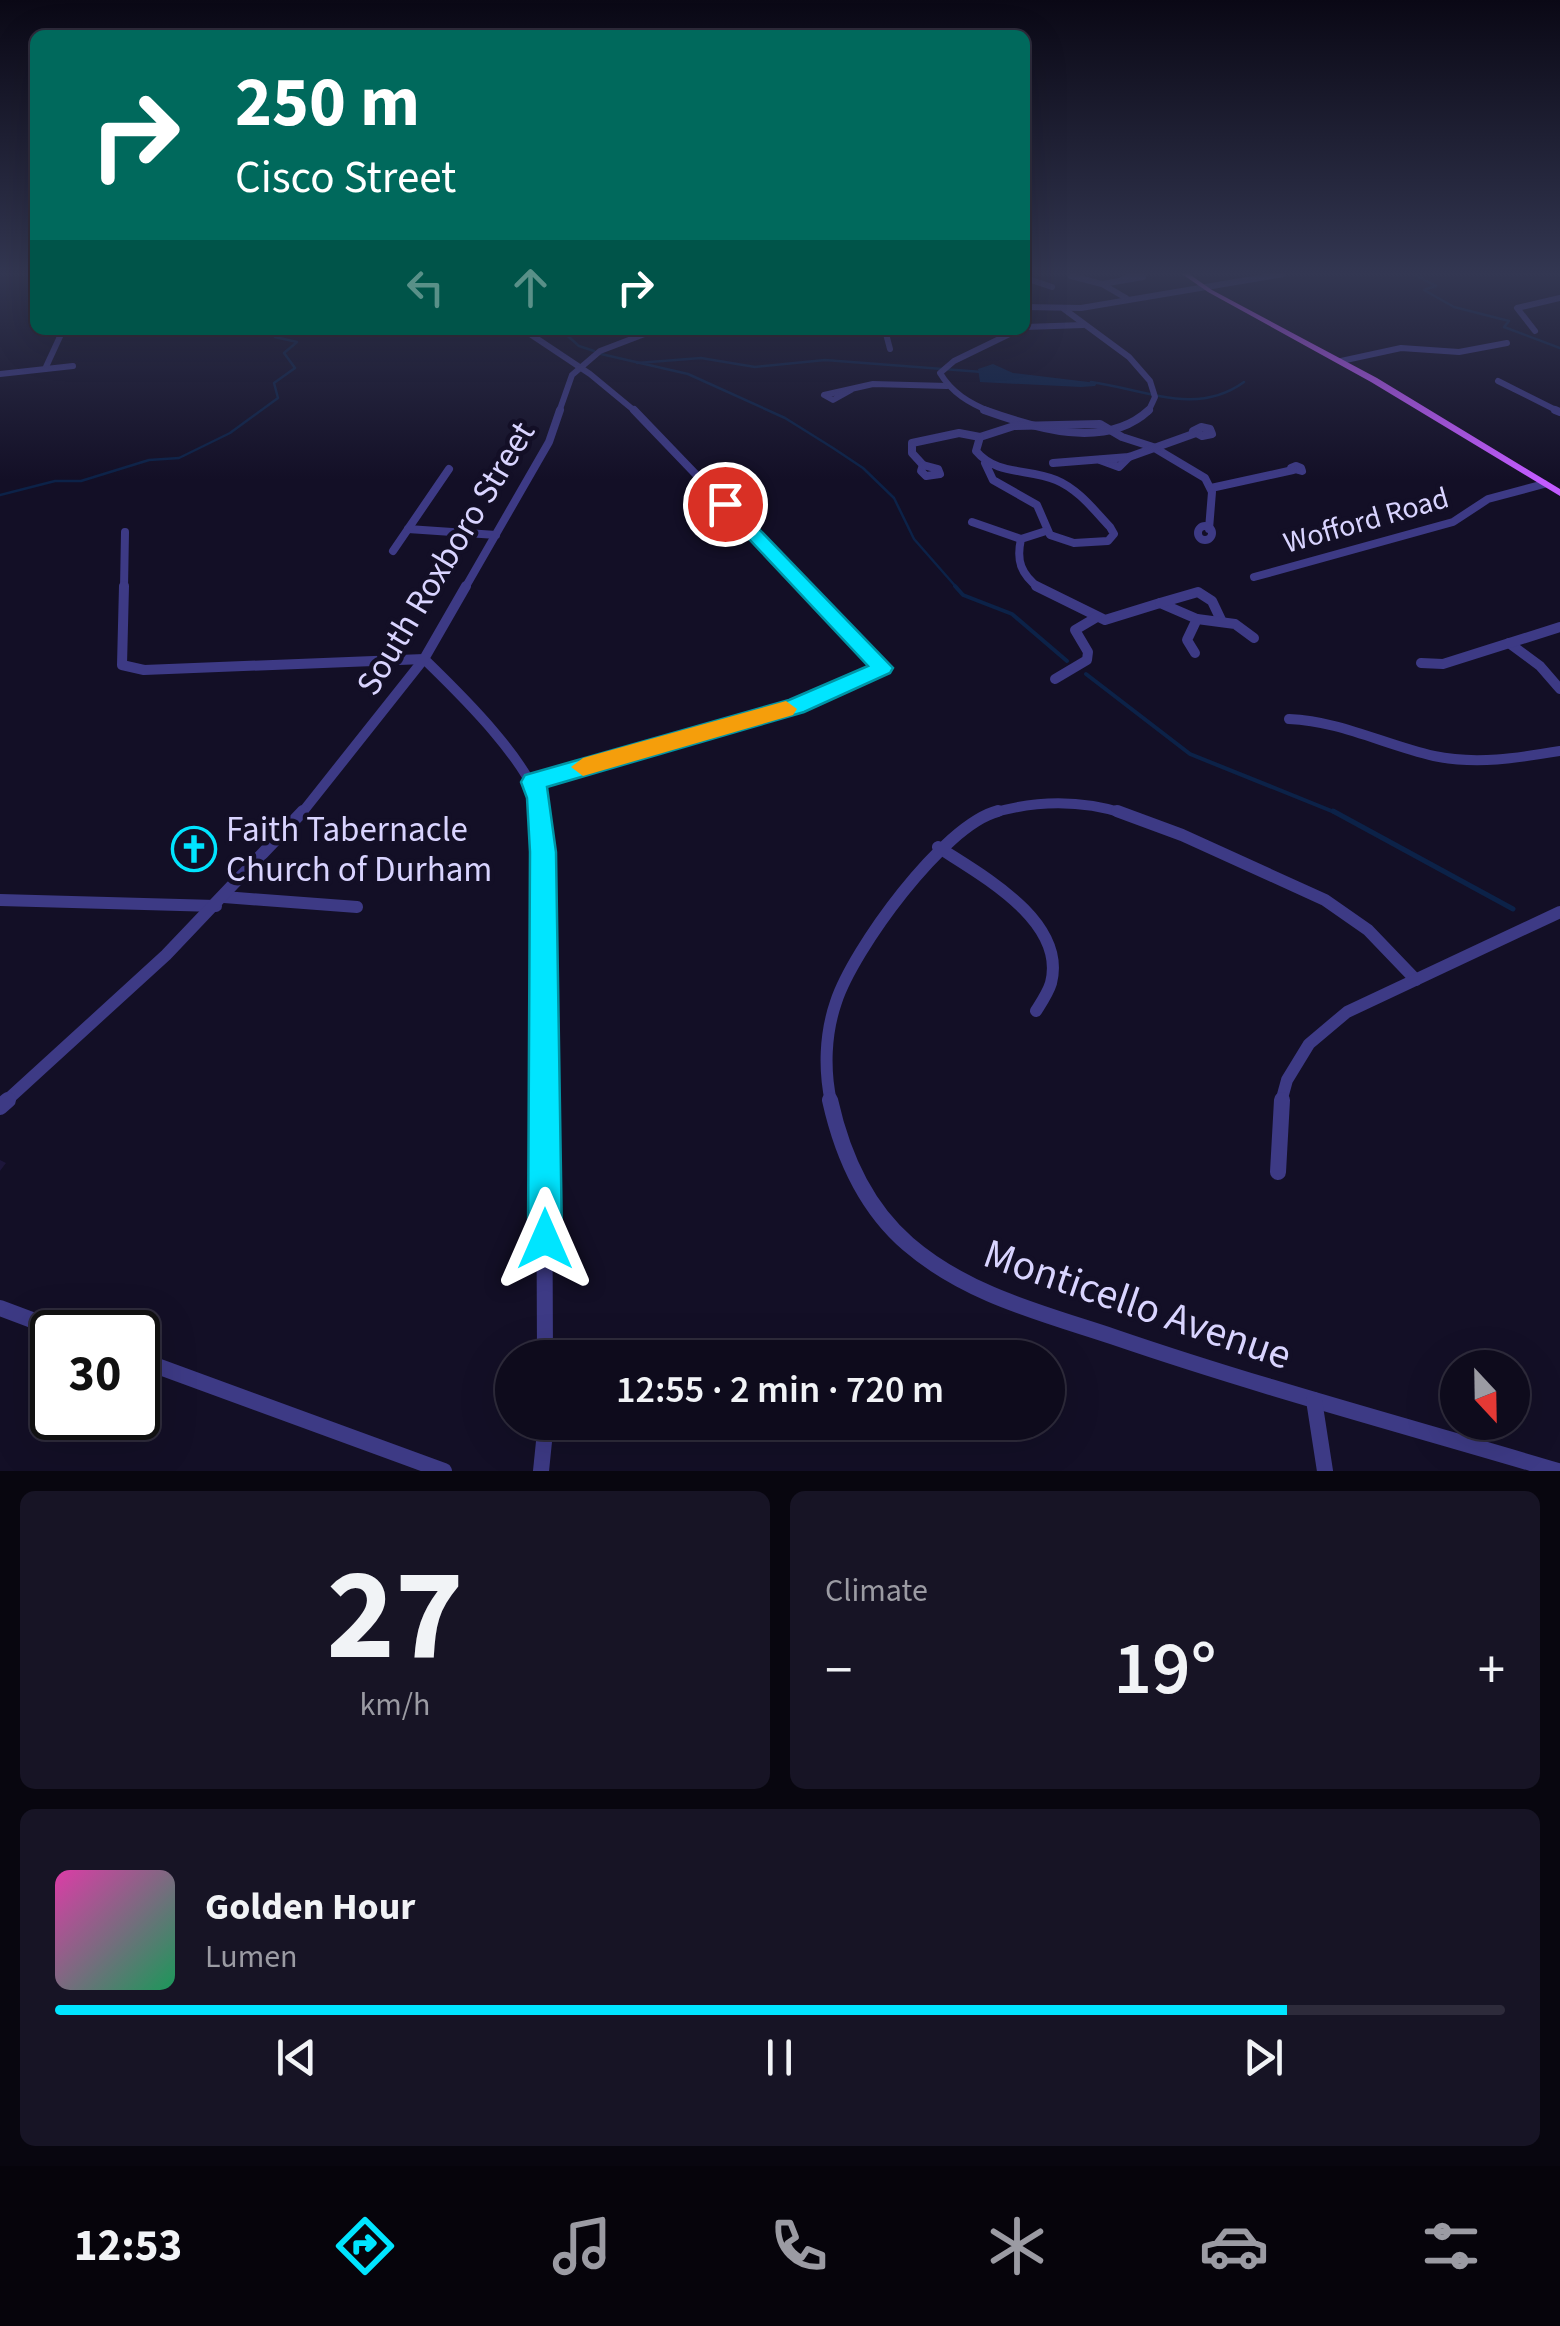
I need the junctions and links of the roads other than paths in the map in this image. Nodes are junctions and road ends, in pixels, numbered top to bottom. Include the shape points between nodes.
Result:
1 (57, 343) edge
2 (543, 343) edge
3 (619, 343) edge
4 (889, 343) edge
5 (993, 343) edge
6 (1115, 343) edge
7 (1307, 343) edge
8 (1507, 343) dead end
9 (890, 348) dead end
10 (1341, 361) junction
11 (73, 366) dead end
12 (579, 366) junction
13 (45, 370) junction
14 (0, 374) edge
15 (1498, 380) dead end
16 (946, 386) junction
17 (851, 390) dead end
18 (1560, 412) edge
19 (1032, 424) junction
20 (1112, 430) junction
21 (1196, 434) dead end
22 (980, 437) junction
23 (1153, 446) junction
24 (985, 463) junction
25 (1053, 464) dead end
26 (924, 466) dead end
27 (448, 469) dead end
28 (1293, 470) dead end
29 (1544, 484) junction
30 (1211, 488) junction
31 (1560, 493) edge
32 (972, 522) dead end
33 (408, 529) junction
34 (1210, 529) dead end
35 (1046, 531) junction
36 (125, 532) dead end
37 (496, 535) junction
38 (1020, 539) junction
39 (393, 551) dead end
40 (1254, 577) dead end
41 (1160, 604) junction
42 (1097, 617) junction
43 (1197, 619) junction
44 (1221, 620) junction
45 (1560, 627) edge
46 (1254, 638) dead end
47 (1508, 643) junction
48 (1195, 653) dead end
49 (424, 659) junction
50 (1421, 663) dead end
51 (1055, 680) dead end
52 (1560, 689) edge
53 (1289, 719) dead end
54 (1560, 751) edge
55 (533, 782) junction
56 (938, 846) junction
57 (0, 900) edge
58 (220, 901) junction
59 (358, 907) dead end
60 (1560, 912) edge
61 (1416, 980) junction
62 (1036, 1012) dead end
63 (0, 1106) edge
64 (1278, 1172) dead end
65 (0, 1308) edge
66 (30, 1319) edge
67 (546, 1340) edge
68 (160, 1367) edge
69 (1314, 1400) junction
70 (544, 1440) edge
71 (444, 1471) edge
72 (541, 1471) edge
73 (1326, 1471) edge
74 (1558, 1471) edge

1 - 13 street
2 - 12 street
3 - 12 street
4 - 9 street
5 - 16 street via 948,366 940,376
6 - 20 street via 1154,390 1154,400 1148,412
7 - 10 main road
8 - 10 street via 1460,352 1401,348
10 - 29 main road
11 - 13 street
12 - 37 street, South Roxboro Street via 554,432
12 - 55 street via 670,446 882,668 796,706
13 - 14 street
15 - 18 street
16 - 17 street via 880,383
16 - 19 street
19 - 20 street via 1092,422
19 - 22 street
20 - 23 street
21 - 23 street
22 - 24 street via 976,451
22 - 26 street via 912,443
23 - 25 street via 1119,467 1100,460
23 - 30 street via 1195,470
24 - 35 street via 993,480 1036,505
24 - 35 street via 1065,484 1114,534 1096,544
27 - 33 street
28 - 30 street
29 - 31 main road
29 - 40 street, Wofford Road via 1488,498 1453,522
30 - 34 street
32 - 38 street
33 - 37 street
33 - 39 street
35 - 38 street
36 - 49 street via 122,666
37 - 49 street, South Roxboro Street
38 - 42 street via 1019,562 1034,585
41 - 42 street via 1112,620
41 - 43 street
41 - 44 street via 1198,592 1212,601
42 - 51 street via 1075,630 1087,660
43 - 44 street
43 - 48 street via 1187,640
44 - 46 street
45 - 47 street
47 - 50 street via 1443,664
47 - 52 street
49 - 55 street
49 - 58 street, South Roxboro Street via 323,790
53 - 54 street via 1315,720 1463,761
55 - 67 street via 543,852
56 - 61 street, Monticello Avenue via 969,822 1023,804 1070,801 1118,810 1320,897 1352,918
56 - 62 street via 1038,926 1054,978
56 - 69 street, Monticello Avenue via 852,969 834,1006 828,1090 866,1194 900,1236 972,1288
57 - 58 street
58 - 59 street
58 - 63 street, South Roxboro Street
60 - 61 street
61 - 64 street via 1347,1012 1304,1047 1280,1106
65 - 66 street
68 - 71 street
69 - 73 street
69 - 74 street, Monticello Avenue
70 - 72 street

